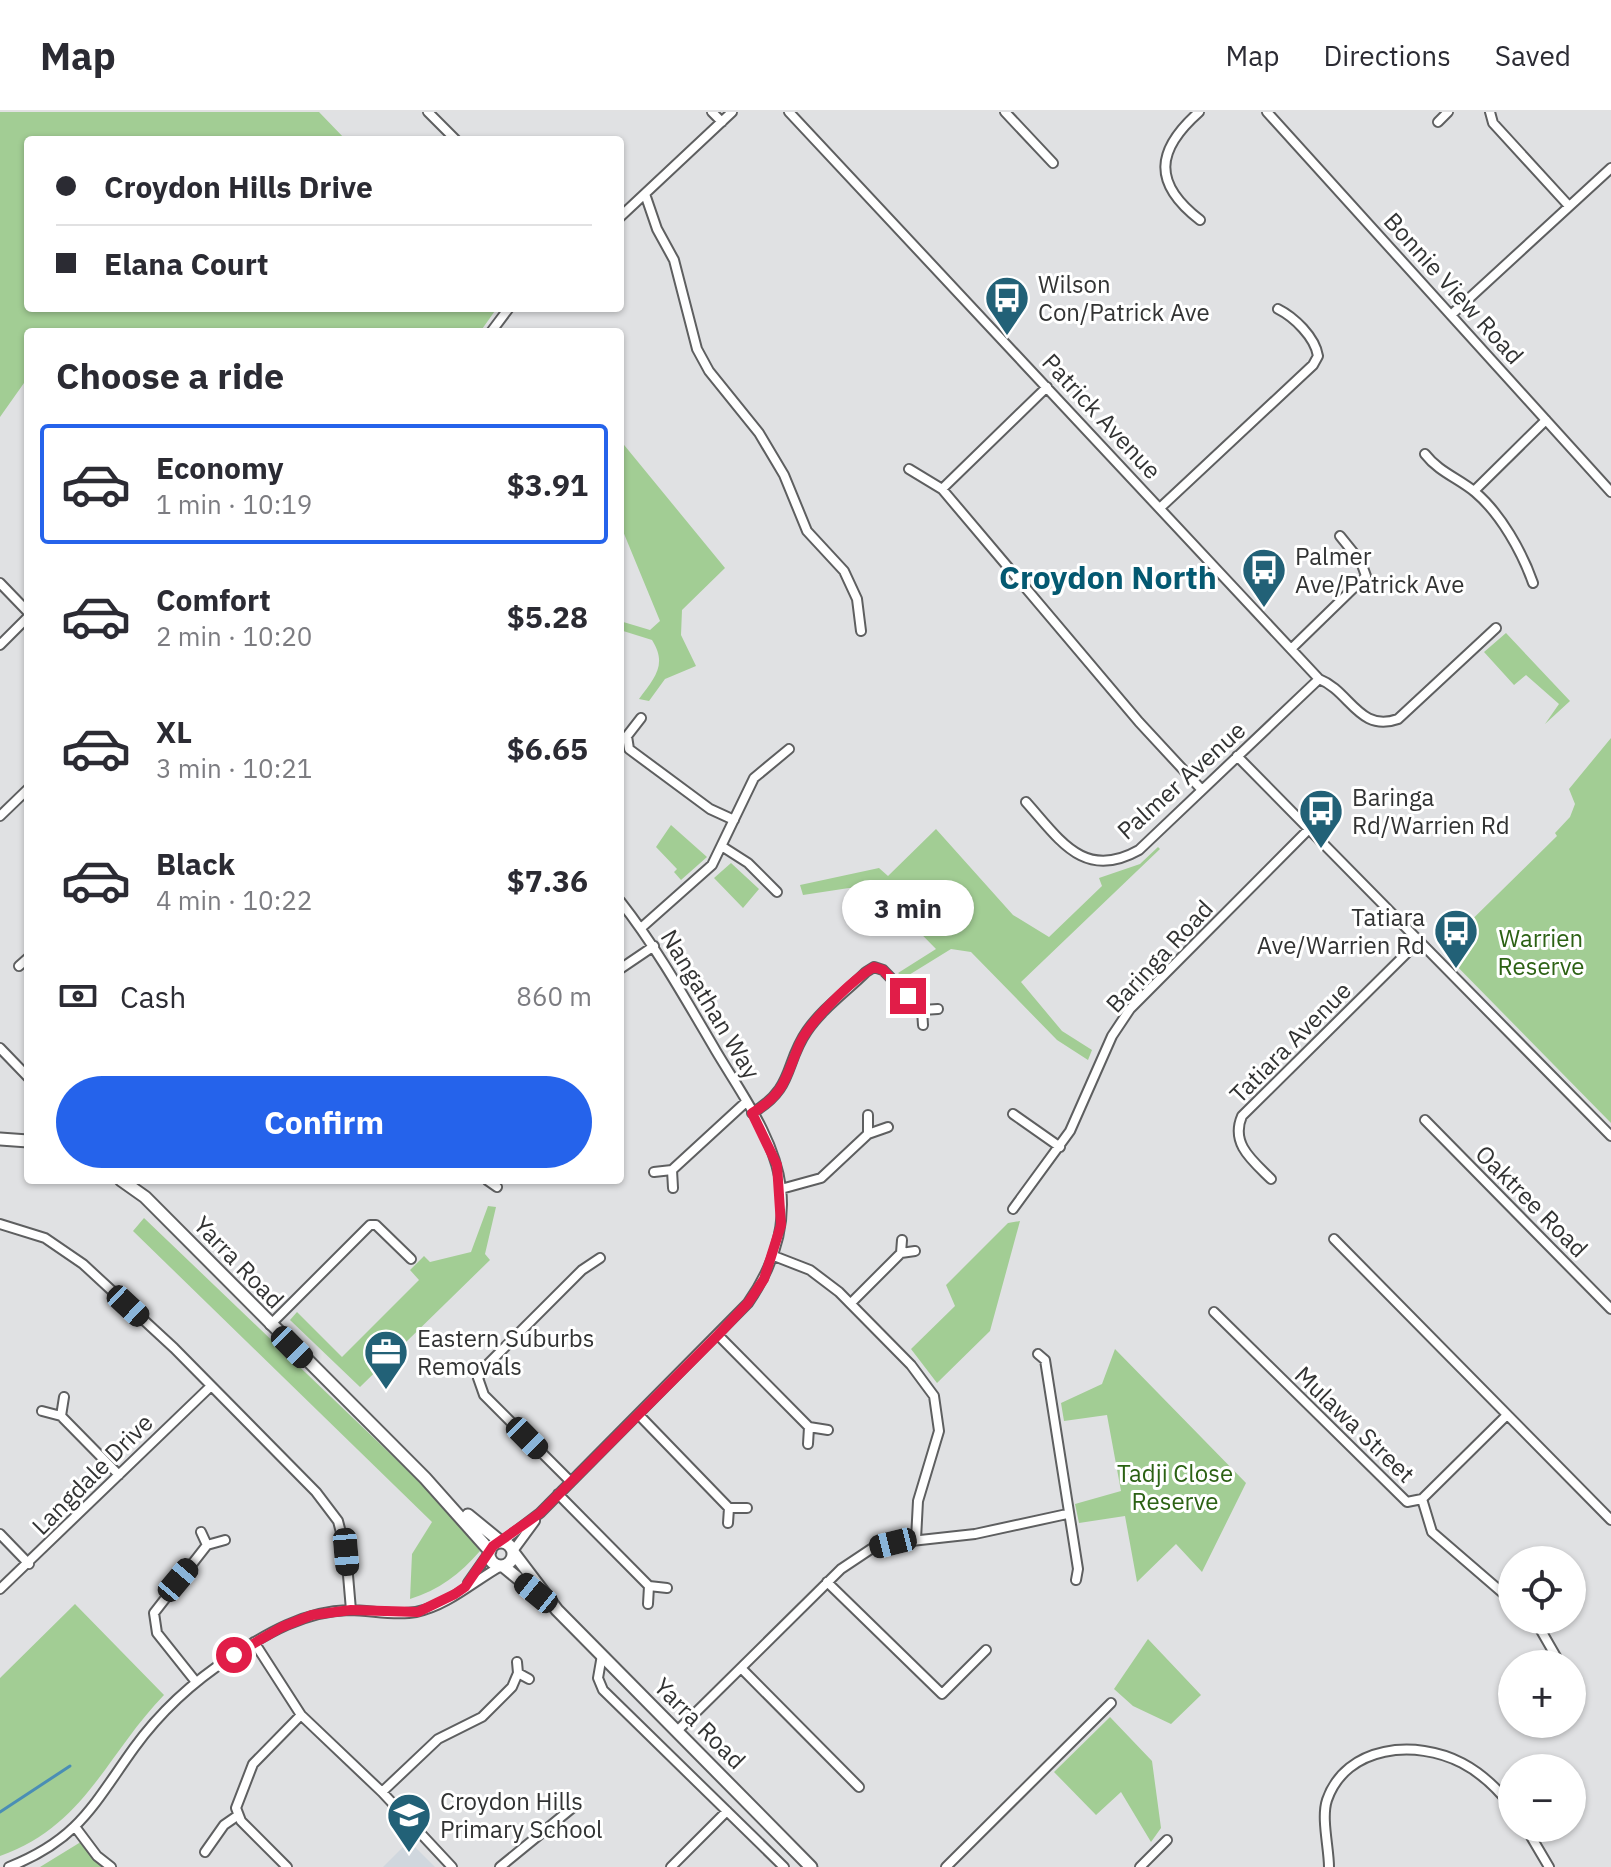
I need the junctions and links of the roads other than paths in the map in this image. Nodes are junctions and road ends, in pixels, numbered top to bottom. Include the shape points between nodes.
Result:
1 (428, 112) edge
2 (712, 112) edge
3 (732, 112) edge
4 (789, 112) edge
5 (1005, 112) edge
6 (1199, 112) edge
7 (1267, 112) edge
8 (1448, 112) edge
9 (1490, 112) edge
10 (722, 122) junction
11 (1438, 122) dead end
12 (452, 136) edge
13 (1053, 163) dead end
14 (1611, 168) edge
15 (645, 194) junction
16 (1569, 206) junction
17 (624, 213) edge
18 (1200, 220) dead end
19 (1278, 309) dead end
20 (1451, 315) junction
21 (1047, 387) junction
22 (1546, 420) junction
23 (1425, 454) dead end
24 (909, 469) dead end
25 (942, 489) junction
26 (1610, 489) edge
27 (1474, 491) junction
28 (1161, 507) junction
29 (1340, 536) dead end
30 (0, 583) edge
31 (1533, 583) dead end
32 (24, 610) edge
33 (24, 618) edge
34 (1496, 628) dead end
35 (861, 631) dead end
36 (0, 645) edge
37 (1292, 648) junction
38 (1319, 679) junction
39 (641, 718) dead end
40 (789, 749) dead end
41 (1237, 756) junction
42 (1202, 790) junction
43 (24, 793) edge
44 (1026, 802) dead end
45 (0, 816) edge
46 (734, 820) junction
47 (1309, 829) junction
48 (723, 847) junction
49 (777, 892) dead end
50 (624, 906) edge
51 (641, 928) junction
52 (1419, 941) junction
53 (654, 946) junction
54 (24, 962) edge
55 (19, 966) dead end
56 (624, 966) edge
57 (938, 1009) dead end
58 (922, 1010) junction
59 (923, 1025) dead end
60 (0, 1048) edge
61 (24, 1073) edge
62 (746, 1102) junction
63 (752, 1113) junction
64 (1013, 1114) dead end
65 (868, 1115) dead end
66 (1425, 1120) dead end
67 (888, 1127) dead end
68 (868, 1134) junction
69 (1611, 1136) edge
70 (0, 1139) edge
71 (24, 1141) edge
72 (1060, 1147) junction
73 (672, 1170) junction
74 (654, 1172) dead end
75 (1271, 1179) dead end
76 (127, 1184) edge
77 (493, 1184) edge
78 (497, 1187) dead end
79 (673, 1188) dead end
80 (781, 1189) junction
81 (1013, 1209) dead end
82 (0, 1224) edge
83 (1334, 1239) dead end
84 (902, 1240) dead end
85 (915, 1251) dead end
86 (901, 1253) junction
87 (774, 1256) junction
88 (600, 1258) dead end
89 (411, 1259) dead end
90 (851, 1303) junction
91 (1611, 1309) edge
92 (1214, 1312) dead end
93 (270, 1325) junction
94 (718, 1335) junction
95 (1038, 1354) dead end
96 (211, 1386) junction
97 (64, 1397) dead end
98 (42, 1411) dead end
99 (638, 1414) junction
100 (1507, 1415) junction
101 (61, 1416) junction
102 (809, 1427) junction
103 (828, 1430) dead end
104 (808, 1444) dead end
105 (119, 1475) junction
106 (425, 1478) junction
107 (570, 1481) junction
108 (558, 1494) junction
109 (1422, 1499) junction
110 (729, 1508) junction
111 (747, 1508) dead end
112 (540, 1513) junction
113 (1067, 1514) junction
114 (1611, 1520) edge
115 (728, 1523) dead end
116 (201, 1532) dead end
117 (0, 1534) edge
118 (916, 1539) junction
119 (225, 1540) dead end
120 (502, 1542) junction
121 (207, 1545) junction
122 (490, 1552) junction
123 (513, 1552) junction
124 (29, 1564) junction
125 (502, 1566) junction
126 (1076, 1580) dead end
127 (827, 1582) junction
128 (649, 1586) junction
129 (465, 1587) junction
130 (667, 1588) dead end
131 (0, 1589) edge
132 (1498, 1590) edge
133 (648, 1604) dead end
134 (351, 1610) junction
135 (557, 1610) junction
136 (254, 1642) junction
137 (986, 1650) dead end
138 (602, 1655) junction
139 (517, 1662) dead end
140 (741, 1668) junction
141 (518, 1673) junction
142 (529, 1679) dead end
143 (196, 1682) junction
144 (1111, 1703) dead end
145 (301, 1715) junction
146 (677, 1731) junction
147 (859, 1787) dead end
148 (1498, 1789) edge
149 (382, 1792) junction
150 (577, 1804) dead end
151 (727, 1811) junction
152 (237, 1816) junction
153 (76, 1828) junction
154 (1167, 1840) dead end
155 (1534, 1842) edge
156 (205, 1852) dead end
157 (9, 1867) edge
158 (111, 1867) edge
159 (287, 1867) edge
160 (452, 1867) edge
161 (500, 1867) edge
162 (671, 1867) edge
163 (784, 1867) edge
164 (811, 1867) edge
165 (946, 1867) edge
166 (1140, 1867) edge
167 (1329, 1867) edge
168 (1549, 1867) edge

1 - 12 street
2 - 10 street
3 - 10 street
4 - 21 street, Patrick Avenue
5 - 13 street
6 - 18 street via 1172,139 1165,170 1174,198
7 - 20 street, Bonnie View Road
8 - 11 street
9 - 16 street via 1493,123
10 - 15 street
14 - 16 street
15 - 17 street
15 - 35 street via 674,260 697,349 759,433 807,531 844,571 857,599
16 - 20 street
19 - 28 street via 1312,340 1318,356 1313,365
20 - 22 street, Bonnie View Road
21 - 25 street
21 - 28 street, Patrick Avenue
22 - 26 street, Bonnie View Road
22 - 27 street
23 - 27 street
24 - 25 street
25 - 42 street
27 - 31 street via 1492,510
28 - 37 street, Patrick Avenue
29 - 37 street via 1366,576
30 - 32 street
33 - 36 street
34 - 38 street, Patrick Avenue via 1391,721 1363,718
37 - 38 street, Patrick Avenue
38 - 41 street, Palmer Avenue
39 - 46 street via 627,736 633,753 710,809
40 - 46 street via 754,778
41 - 42 street, Palmer Avenue
41 - 47 street
42 - 44 street, Palmer Avenue via 1139,850 1107,862 1074,853
43 - 45 street
46 - 48 street
47 - 52 street
47 - 72 street, Baringa Road via 1130,1009
48 - 49 street
48 - 51 street via 712,865
50 - 51 street, Nangathan Way
51 - 53 street, Nangathan Way
52 - 69 street
52 - 75 street, Tatiara Avenue via 1242,1116 1242,1147
53 - 56 street
53 - 62 street, Nangathan Way
54 - 55 street
57 - 58 street
58 - 59 street
58 - 63 street via 874,967 808,1029 790,1075
60 - 61 street
62 - 63 street, Nangathan Way
62 - 73 street
63 - 80 street, Nangathan Way via 768,1140
64 - 72 street
65 - 68 street
66 - 91 street, Oaktree Road
67 - 68 street
68 - 80 street via 821,1178
70 - 71 main road
72 - 81 street, Baringa Road
73 - 74 street
73 - 79 street
76 - 93 main road, Yarra Road
77 - 78 street
80 - 87 street, Nangathan Way
82 - 96 street via 45,1238 71,1255
83 - 100 street
84 - 86 street
85 - 86 street
86 - 90 street
87 - 90 street via 810,1270
87 - 94 street, Nangathan Way via 748,1303
88 - 107 street via 582,1270 478,1378 484,1395
89 - 93 street via 370,1225
90 - 118 street via 934,1396 939,1431 918,1501
92 - 109 street, Mulawa Street via 1397,1495 1407,1502
93 - 106 main road, Yarra Road
94 - 99 street, Nangathan Way
94 - 102 street
95 - 113 street via 1045,1360
96 - 105 street, Langdale Drive
96 - 134 street via 338,1521
97 - 101 street
98 - 101 street
99 - 107 street, Nangathan Way
99 - 110 street
100 - 109 street, Mulawa Street
100 - 114 street
101 - 105 street
102 - 103 street
102 - 104 street
105 - 124 street, Langdale Drive
106 - 120 main road, Yarra Road
106 - 122 main road, Yarra Road
107 - 108 street, Nangathan Way
108 - 112 street, Nangathan Way
108 - 128 street
109 - 132 street via 1432,1532
110 - 111 street
110 - 115 street
112 - 120 street, Nangathan Way
112 - 123 street, Nangathan Way
113 - 118 street via 975,1534
113 - 126 street
116 - 121 street
117 - 124 street
118 - 127 street via 871,1549
119 - 121 street
120 - 122 main road
120 - 123 main road
121 - 143 street via 154,1613 157,1633
122 - 125 main road via 494,1563
122 - 129 street
123 - 125 main road via 512,1560
123 - 135 main road, Yarra Road
124 - 131 street, Langdale Drive
125 - 129 street
125 - 135 main road, Yarra Road
127 - 137 street via 942,1694
127 - 140 street
128 - 130 street
128 - 133 street
129 - 134 street via 418,1612
134 - 136 street via 295,1621
135 - 138 main road, Yarra Road
136 - 143 street
136 - 145 street
138 - 146 main road, Yarra Road
138 - 151 street via 598,1678 603,1690
139 - 141 street
140 - 146 street
140 - 147 street
141 - 142 street
141 - 149 street via 512,1687 482,1717 438,1739
143 - 153 street via 145,1734
144 - 165 street
145 - 149 street
145 - 152 street via 253,1764 240,1791
146 - 164 main road, Yarra Road
148 - 167 street via 1462,1763 1429,1750 1383,1751 1352,1763 1326,1802
149 - 160 street
150 - 161 street
151 - 162 street
151 - 163 street
152 - 156 street
152 - 159 street
153 - 157 street
153 - 158 street
154 - 166 street
155 - 168 street

